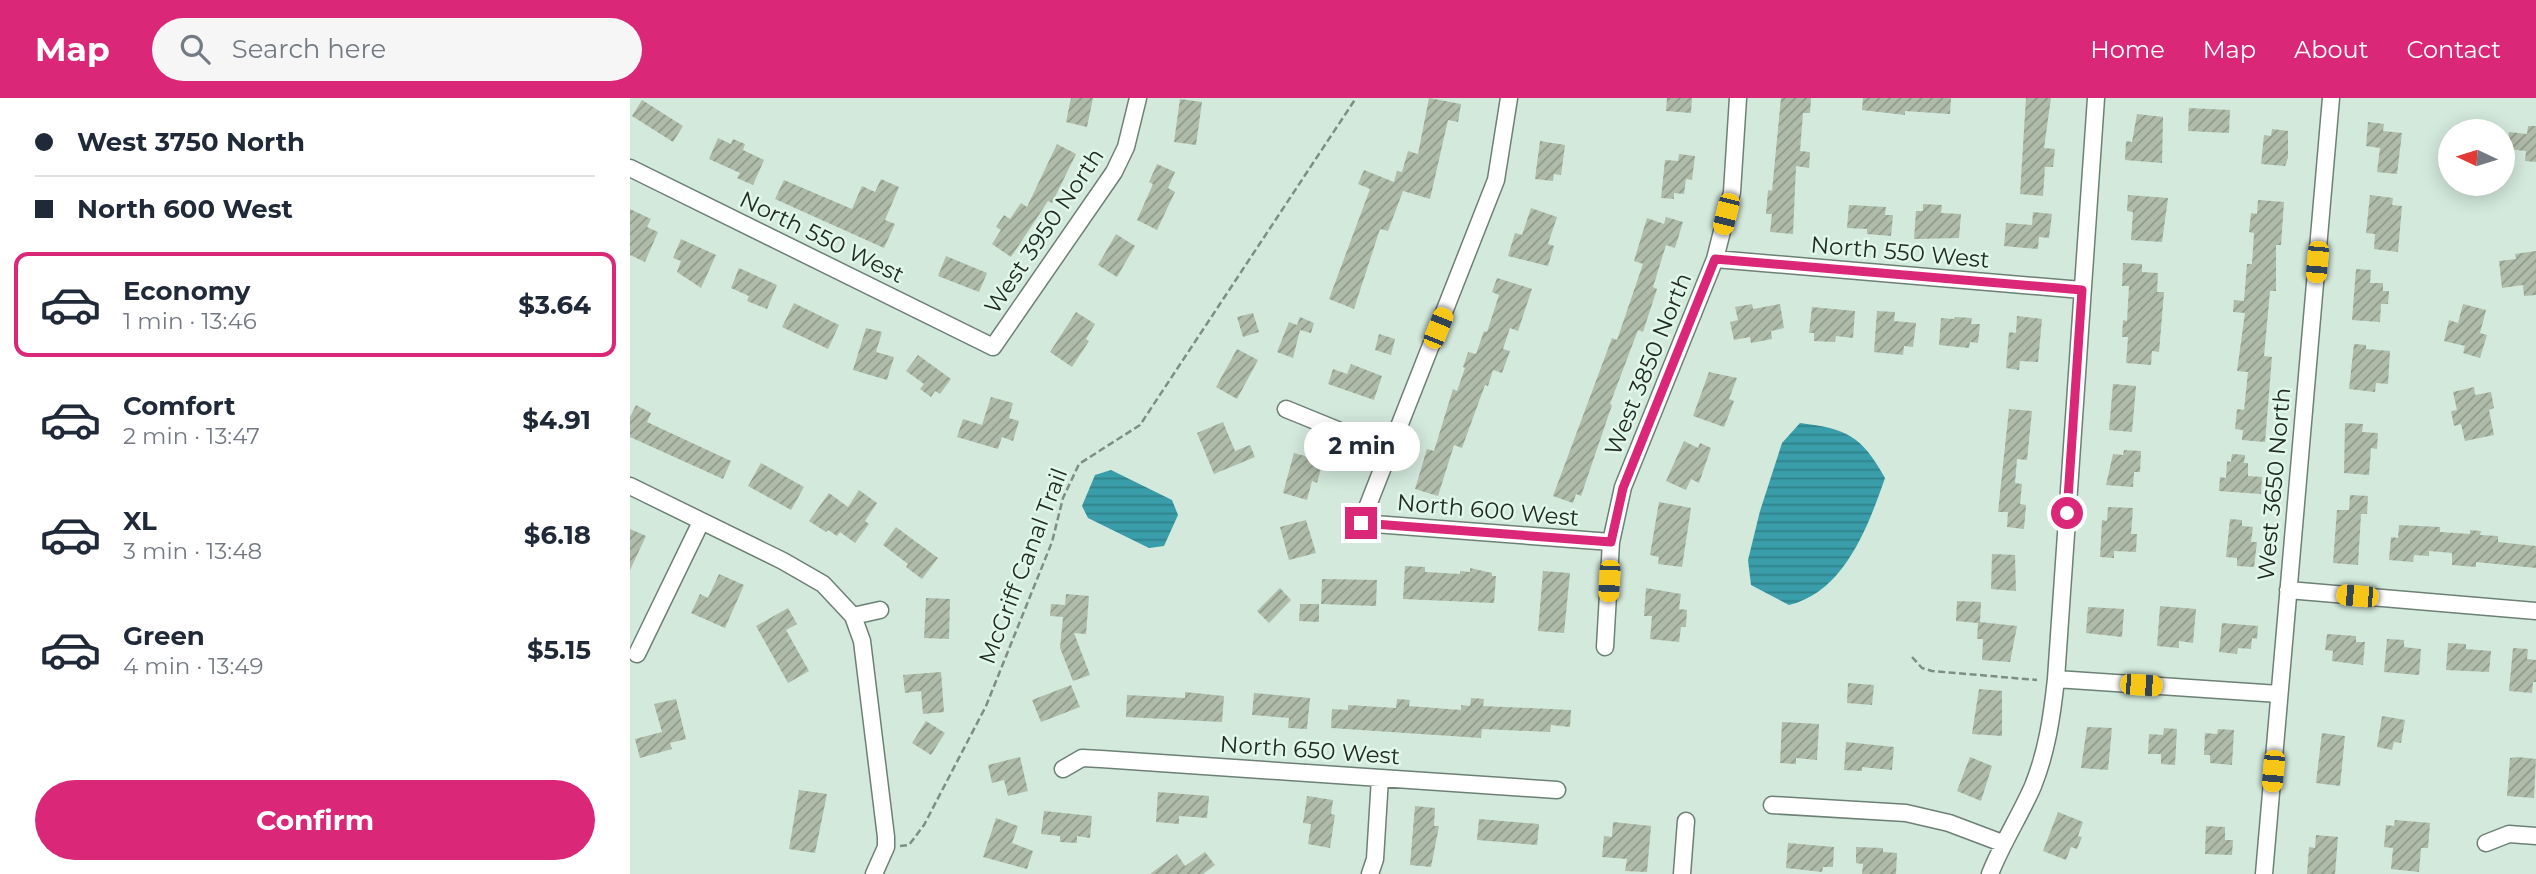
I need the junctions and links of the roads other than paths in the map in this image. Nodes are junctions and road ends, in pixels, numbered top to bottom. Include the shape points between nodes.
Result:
1 (1138, 98) edge
2 (1509, 98) edge
3 (1738, 98) edge
4 (2096, 98) edge
5 (2331, 98) edge
6 (630, 168) edge
7 (1715, 259) junction
8 (2082, 290) junction
9 (993, 347) joint
10 (1286, 409) dead end
11 (1390, 451) junction
12 (630, 486) edge
13 (701, 522) junction
14 (1611, 542) junction
15 (2288, 590) junction
16 (880, 610) dead end
17 (2536, 611) edge
18 (853, 616) junction
19 (1605, 647) dead end
20 (636, 654) dead end
21 (2056, 679) junction
22 (2279, 694) junction
23 (1063, 769) dead end
24 (1380, 778) junction
25 (1558, 790) dead end
26 (1772, 805) dead end
27 (1686, 821) dead end
28 (2536, 836) edge
29 (2002, 843) junction
30 (2486, 843) dead end
31 (874, 874) edge
32 (1370, 874) edge
33 (1682, 874) edge
34 (1990, 874) edge
35 (2264, 874) edge

1 - 9 street, West 3950 North via 1126,148 1114,172
2 - 11 street via 1496,180
3 - 7 street, West 3850 North via 1732,192
4 - 8 street
5 - 15 street, West 3650 North
6 - 9 street, North 550 West
7 - 8 street, North 550 West
7 - 14 street, West 3850 North via 1623,488
8 - 21 street
10 - 11 street
11 - 14 street, North 600 West via 1361,523
12 - 13 street
13 - 18 street via 823,584
13 - 20 street
14 - 19 street, West 3850 North
15 - 17 street
15 - 22 street, West 3650 North
16 - 18 street
18 - 31 street via 862,641 884,804 886,847
21 - 22 street
21 - 29 street via 2050,734 2032,787
22 - 35 street, West 3650 North
23 - 24 street, North 650 West via 1091,758
24 - 25 street, North 650 West
24 - 32 street
26 - 29 street via 1906,813
27 - 33 street
28 - 30 street via 2509,834
29 - 34 street

